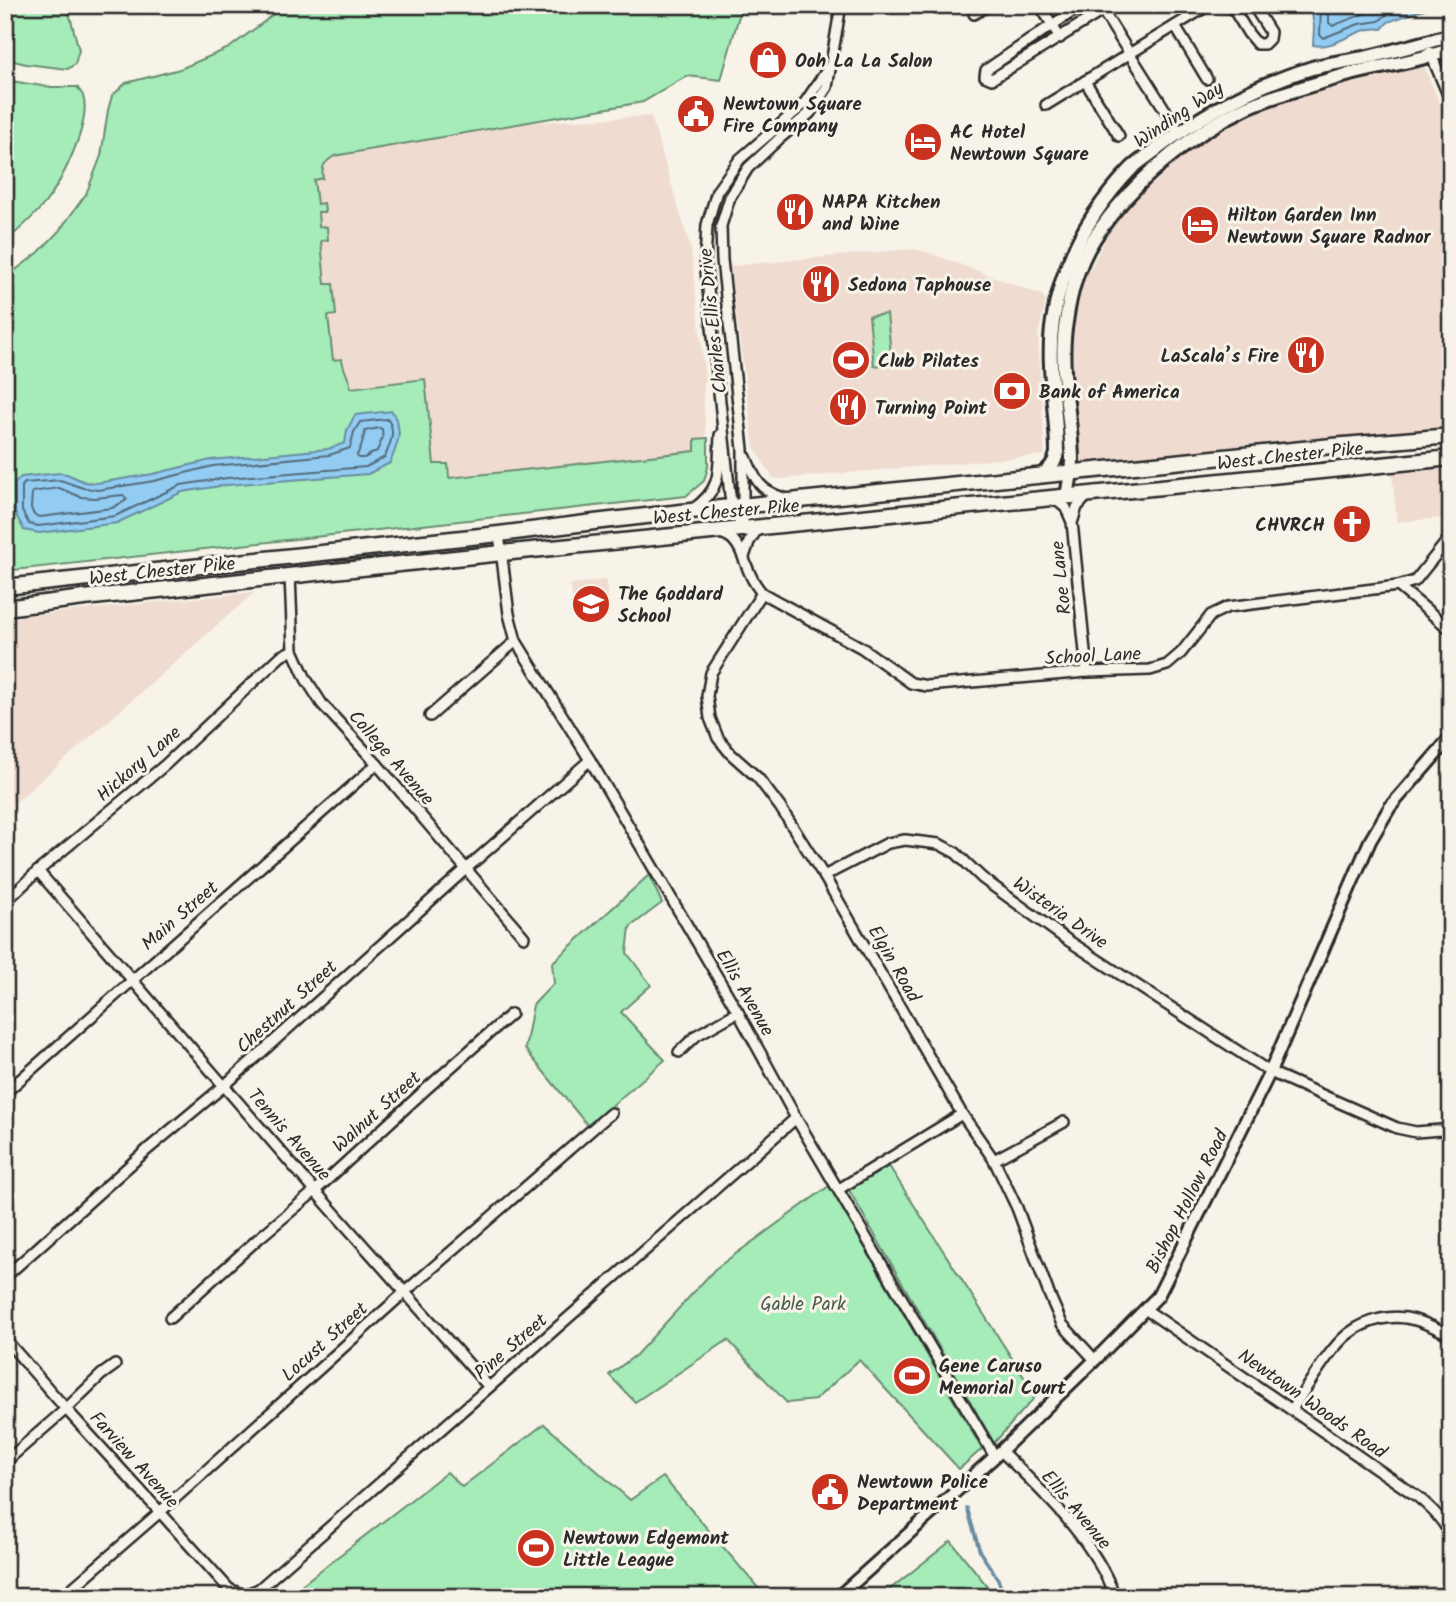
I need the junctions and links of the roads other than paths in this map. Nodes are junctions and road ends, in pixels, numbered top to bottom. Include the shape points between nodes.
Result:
1 (841, 5) edge
2 (989, 5) edge
3 (1040, 5) edge
4 (1083, 5) edge
5 (1112, 5) edge
6 (1209, 5) edge
7 (1231, 5) edge
8 (1253, 5) edge
9 (1101, 8) edge
10 (974, 14) dead end
11 (1052, 24) junction
12 (1175, 26) junction
13 (1451, 35) edge
14 (1060, 38) junction
15 (1426, 43) junction
16 (1451, 48) edge
17 (1129, 53) junction
18 (1432, 56) junction
19 (832, 62) junction
20 (985, 76) junction
21 (1207, 79) dead end
22 (1084, 81) junction
23 (976, 82) dead end
24 (1451, 102) edge
25 (1046, 105) dead end
26 (1179, 132) junction
27 (1119, 136) dead end
28 (721, 405) junction
29 (1451, 436) edge
30 (743, 449) junction
31 (1451, 458) edge
32 (1070, 472) junction
33 (1039, 476) junction
34 (1089, 494) junction
35 (1067, 496) junction
36 (1050, 498) junction
37 (807, 500) junction
38 (738, 507) junction
39 (681, 512) junction
40 (1072, 522) junction
41 (759, 527) junction
42 (743, 528) junction
43 (718, 532) junction
44 (499, 534) junction
45 (1451, 536) edge
46 (502, 553) junction
47 (744, 557) junction
48 (290, 575) junction
49 (1398, 586) junction
50 (5, 587) edge
51 (762, 593) junction
52 (5, 608) edge
53 (1451, 630) edge
54 (516, 640) junction
55 (293, 650) junction
56 (1087, 672) junction
57 (430, 716) dead end
58 (1451, 737) edge
59 (590, 760) junction
60 (377, 764) junction
61 (467, 868) junction
62 (38, 871) junction
63 (824, 877) junction
64 (5, 902) edge
65 (524, 937) dead end
66 (132, 980) junction
67 (738, 1012) junction
68 (512, 1014) dead end
69 (679, 1052) dead end
70 (1270, 1072) junction
71 (225, 1085) junction
72 (5, 1093) edge
73 (611, 1113) dead end
74 (962, 1114) junction
75 (796, 1118) junction
76 (1064, 1122) dead end
77 (1451, 1133) edge
78 (994, 1160) junction
79 (839, 1189) junction
80 (315, 1191) junction
81 (5, 1277) edge
82 (406, 1291) junction
83 (1145, 1309) junction
84 (170, 1318) dead end
85 (1451, 1335) edge
86 (5, 1339) edge
87 (1095, 1360) junction
88 (115, 1365) dead end
89 (489, 1387) junction
90 (66, 1409) junction
91 (1292, 1409) junction
92 (998, 1454) junction
93 (5, 1462) edge
94 (160, 1512) junction
95 (1451, 1536) edge
96 (244, 1595) edge
97 (62, 1597) edge
98 (838, 1597) edge
99 (1115, 1597) edge

1 - 19 street, Charles Ellis Drive
2 - 10 street
3 - 11 street
4 - 11 street
5 - 9 street
6 - 12 street
7 - 8 street via 1257,44 1264,44 1270,32
9 - 14 street
9 - 17 street
11 - 14 street
11 - 20 street via 986,70
12 - 17 street
12 - 21 street
13 - 15 main road, Winding Way
14 - 20 street via 992,79
15 - 18 street
15 - 26 main road, Winding Way via 1312,68 1244,93
16 - 18 main road, Winding Way
17 - 22 street
17 - 26 street
18 - 24 street
18 - 32 main road, Winding Way via 1347,75 1247,107 1202,132 1131,192 1095,237 1069,305 1063,360
19 - 28 street, Charles Ellis Drive via 804,104 740,159 718,191 710,214 705,261
19 - 30 street, Charles Ellis Drive via 827,87 810,114 748,168 730,197 721,226
20 - 23 street
22 - 25 street
22 - 27 street
26 - 33 main road, Winding Way via 1133,167 1096,212 1067,265 1051,342 1057,453
28 - 38 street, Charles Ellis Drive
28 - 39 street, Charles Ellis Drive via 716,485 699,505
29 - 32 highway, West Chester Pike
30 - 37 street, Charles Ellis Drive via 755,480 765,490 787,499
30 - 38 street, Charles Ellis Drive
31 - 34 highway, West Chester Pike
32 - 33 highway, West Chester Pike
32 - 35 main road, Winding Way
33 - 37 highway, West Chester Pike
34 - 35 highway, West Chester Pike
34 - 40 street, Roe Lane
35 - 36 highway, West Chester Pike
36 - 40 street, Roe Lane via 1061,502
36 - 41 highway, West Chester Pike
37 - 38 highway, West Chester Pike
38 - 39 highway, West Chester Pike
38 - 42 street, Charles Ellis Drive
39 - 44 highway, West Chester Pike
40 - 56 street, Roe Lane
41 - 42 highway, West Chester Pike
41 - 47 street
42 - 43 highway, West Chester Pike
43 - 46 highway, West Chester Pike
43 - 47 street via 731,536
44 - 46 street, Ellis Avenue
44 - 50 highway, West Chester Pike
45 - 49 street via 1415,581
46 - 48 highway, West Chester Pike
46 - 54 street, Ellis Avenue
47 - 51 street
48 - 52 highway, West Chester Pike
48 - 55 street, College Avenue
49 - 53 street
49 - 56 street, School Lane via 1228,607 1211,615 1167,665
51 - 56 street, School Lane via 862,648 911,683 927,686
51 - 63 street, Elgin Road via 711,673 710,718 718,738 758,778
54 - 57 street
54 - 59 street, Ellis Avenue
55 - 60 street, College Avenue via 322,704
55 - 62 street, Hickory Lane via 281,656 166,765
58 - 70 street, Bishop Hollow Road via 1392,804 1370,841
59 - 61 street, Chestnut Street
59 - 67 street, Ellis Avenue
60 - 61 street, College Avenue
60 - 66 street, Main Street
61 - 65 street, College Avenue
61 - 71 street, Chestnut Street
62 - 64 street, Hickory Lane
62 - 66 street, Tennis Avenue
63 - 70 street, Wisteria Drive via 888,843 939,844 1066,939
63 - 74 street, Elgin Road
66 - 71 street, Tennis Avenue
66 - 72 street, Main Street
67 - 69 street via 697,1035
67 - 75 street, Ellis Avenue
68 - 80 street, Walnut Street
70 - 77 street, Wisteria Drive via 1397,1128
70 - 83 street, Bishop Hollow Road via 1158,1296
71 - 80 street, Tennis Avenue
71 - 81 street, Chestnut Street
73 - 82 street, Locust Street
74 - 78 street, Elgin Road
74 - 79 street
75 - 79 street, Ellis Avenue
75 - 89 street, Pine Street
76 - 78 street
78 - 87 street, Elgin Road via 1062,1324
79 - 92 street, Ellis Avenue
80 - 82 street, Tennis Avenue
80 - 84 street, Walnut Street
82 - 89 street, Tennis Avenue
82 - 94 street, Locust Street
83 - 87 street, Bishop Hollow Road
83 - 91 street, Newtown Woods Road
85 - 91 street via 1398,1317 1363,1325 1334,1348
86 - 90 street, Farview Avenue
87 - 92 street, Bishop Hollow Road
88 - 90 street
89 - 96 street, Pine Street via 259,1589
90 - 93 street
90 - 94 street, Farview Avenue
91 - 95 street, Newtown Woods Road via 1434,1510
92 - 98 street, Bishop Hollow Road
92 - 99 street, Ellis Avenue via 1050,1500 1095,1556
94 - 96 street, Farview Avenue via 229,1589
94 - 97 street, Locust Street

